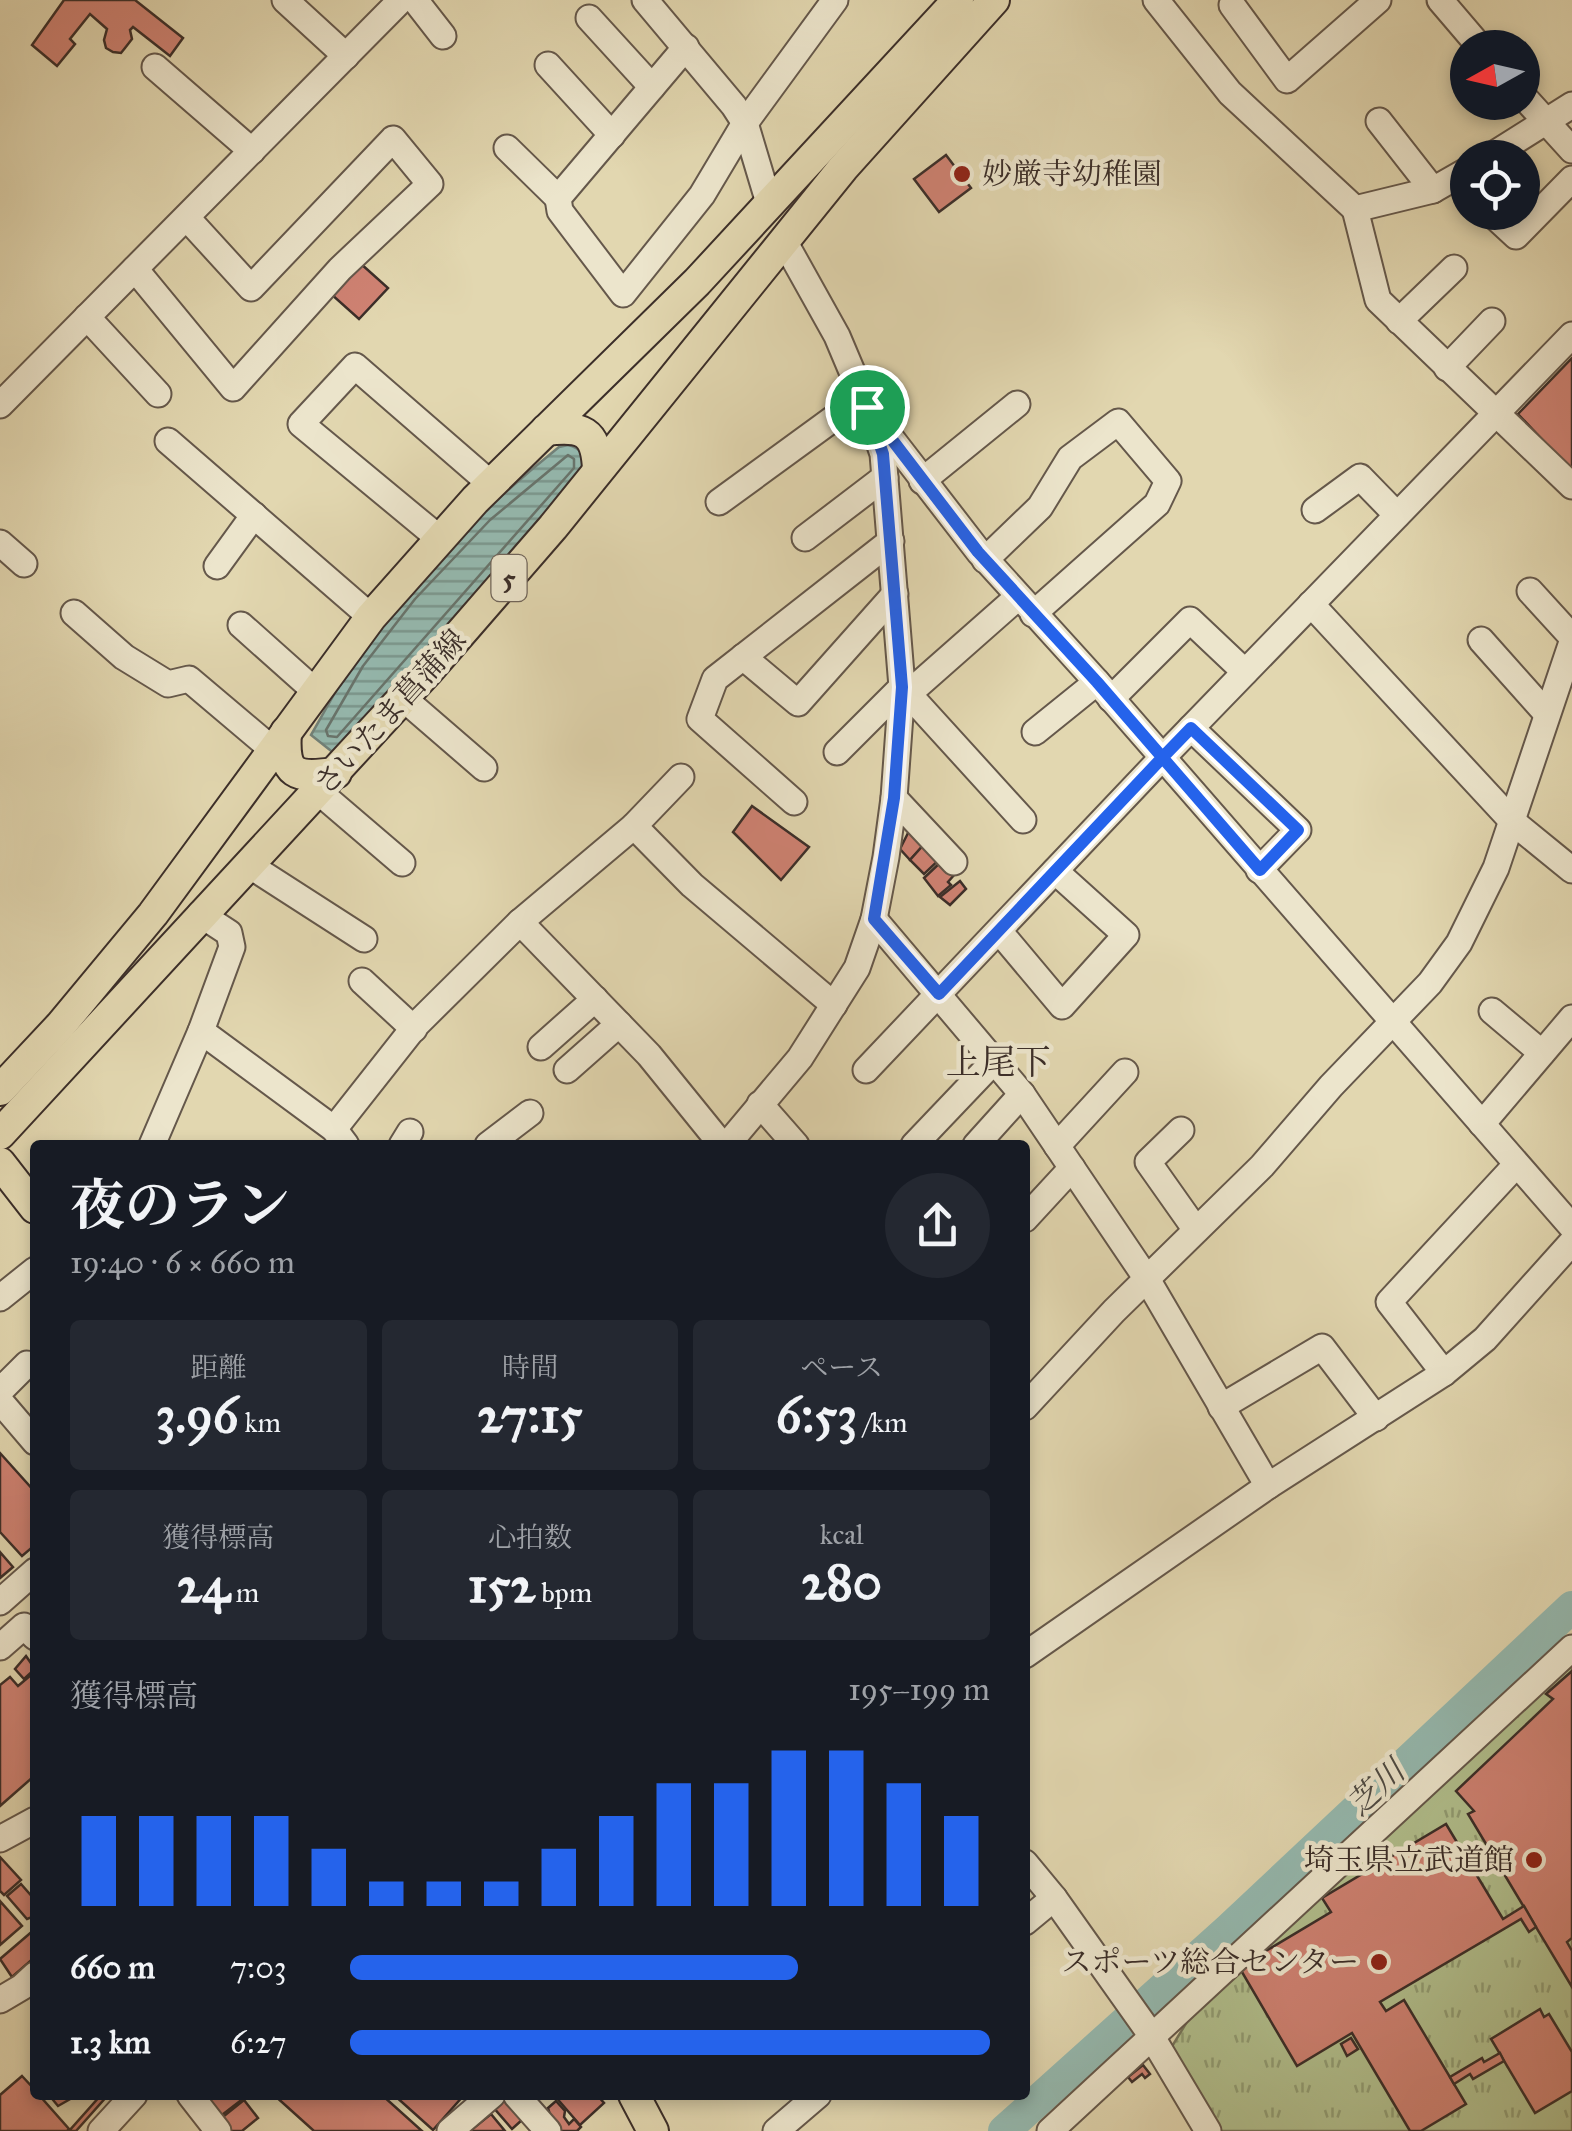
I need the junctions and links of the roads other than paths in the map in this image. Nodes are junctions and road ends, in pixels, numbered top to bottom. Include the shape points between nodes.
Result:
1 (285, 0) edge
2 (401, 0) edge
3 (414, 0) edge
4 (645, 0) edge
5 (835, 0) edge
6 (958, 0) edge
7 (994, 0) edge
8 (1156, 0) edge
9 (1378, 0) edge
10 (1440, 0) edge
11 (1232, 5) dead end
12 (589, 18) dead end
13 (1466, 30) edge
14 (443, 36) dead end
15 (686, 47) junction
16 (346, 56) junction
17 (548, 65) dead end
18 (155, 67) dead end
19 (652, 87) junction
20 (1572, 105) edge
21 (1540, 115) edge
22 (1379, 121) dead end
23 (745, 123) junction
24 (1547, 123) junction
25 (612, 135) junction
26 (1518, 140) edge
27 (507, 148) dead end
28 (1572, 150) edge
29 (252, 152) junction
30 (1450, 179) edge
31 (1572, 179) edge
32 (1450, 184) edge
33 (558, 198) junction
34 (769, 203) junction
35 (1356, 209) junction
36 (1540, 212) edge
37 (186, 218) junction
38 (784, 241) junction
39 (1454, 268) dead end
40 (136, 269) junction
41 (87, 317) junction
42 (1400, 321) junction
43 (1492, 321) dead end
44 (1572, 335) edge
45 (1448, 368) junction
46 (158, 394) dead end
47 (865, 402) junction
48 (1016, 404) dead end
49 (0, 405) edge
50 (1496, 414) junction
51 (546, 430) junction
52 (168, 441) dead end
53 (598, 470) junction
54 (885, 477) junction
55 (922, 480) junction
56 (491, 484) junction
57 (1572, 486) edge
58 (719, 502) dead end
59 (1315, 510) dead end
60 (254, 515) junction
61 (1398, 515) junction
62 (806, 538) dead end
63 (440, 540) junction
64 (892, 541) junction
65 (0, 543) edge
66 (986, 560) junction
67 (24, 564) dead end
68 (217, 566) dead end
69 (1530, 592) dead end
70 (895, 594) junction
71 (1311, 604) junction
72 (1025, 605) junction
73 (74, 613) dead end
74 (371, 617) junction
75 (241, 626) dead end
76 (1481, 640) dead end
77 (1572, 640) edge
78 (743, 658) junction
79 (1246, 672) junction
80 (316, 690) junction
81 (905, 690) junction
82 (1104, 690) junction
83 (404, 698) junction
84 (1547, 714) junction
85 (1191, 728) junction
86 (1034, 732) dead end
87 (280, 741) junction
88 (837, 752) dead end
89 (1161, 759) junction
90 (484, 768) dead end
91 (681, 777) dead end
92 (327, 783) junction
93 (894, 798) junction
94 (794, 802) dead end
95 (1022, 820) dead end
96 (1513, 822) junction
97 (634, 826) junction
98 (954, 862) dead end
99 (402, 863) dead end
100 (250, 865) junction
101 (1260, 870) junction
102 (1572, 870) edge
103 (1055, 871) junction
104 (200, 914) junction
105 (874, 919) junction
106 (520, 922) junction
107 (998, 932) junction
108 (364, 939) dead end
109 (362, 982) dead end
110 (939, 994) junction
111 (596, 999) junction
112 (834, 1004) junction
113 (1492, 1011) dead end
114 (1572, 1018) edge
115 (619, 1024) junction
116 (1392, 1025) junction
117 (414, 1029) junction
118 (201, 1031) junction
119 (541, 1048) dead end
120 (1542, 1053) junction
121 (994, 1061) junction
122 (567, 1070) dead end
123 (866, 1070) dead end
124 (1125, 1072) dead end
125 (0, 1090) edge
126 (1022, 1094) junction
127 (760, 1104) junction
128 (530, 1113) dead end
129 (1482, 1124) junction
130 (1181, 1130) dead end
131 (0, 1134) edge
132 (340, 1137) edge
133 (154, 1140) edge
134 (482, 1140) edge
135 (721, 1140) edge
136 (729, 1140) edge
137 (792, 1140) edge
138 (919, 1140) edge
139 (981, 1140) edge
140 (1057, 1146) junction
141 (0, 1163) edge
142 (1516, 1165) junction
143 (1072, 1168) junction
144 (30, 1202) edge
145 (1030, 1214) edge
146 (1572, 1228) edge
147 (1196, 1230) junction
148 (1572, 1242) edge
149 (30, 1274) edge
150 (1147, 1279) junction
151 (0, 1298) edge
152 (30, 1365) edge
153 (1444, 1372) junction
154 (0, 1392) edge
155 (0, 1400) edge
156 (1030, 1401) edge
157 (1222, 1407) junction
158 (1376, 1418) junction
159 (30, 1436) edge
160 (1268, 1486) junction
161 (30, 1575) edge
162 (0, 1602) edge
163 (30, 1632) edge
164 (0, 1647) edge
165 (1572, 1648) edge
166 (1030, 1652) edge
167 (30, 1823) edge
168 (0, 1839) edge
169 (1030, 1870) edge
170 (1054, 1898) junction
171 (1030, 1918) edge
172 (30, 1980) edge
173 (0, 2000) edge
174 (1151, 2035) junction
175 (129, 2100) edge
176 (194, 2100) edge
177 (486, 2100) edge
178 (520, 2100) edge
179 (637, 2100) edge
180 (812, 2100) edge
181 (1204, 2128) edge
182 (101, 2131) edge
183 (218, 2131) edge
184 (450, 2131) edge
185 (548, 2131) edge
186 (653, 2131) edge
187 (776, 2131) edge
188 (1050, 2131) edge

1 - 16 street
2 - 16 street
3 - 14 street
4 - 15 street
5 - 23 street
6 - 34 main road, さいたま菖蒲線
7 - 38 main road, さいたま菖蒲線 / 5
8 - 35 street via 1230,92
9 - 11 street via 1287,80
10 - 13 street
12 - 19 street
15 - 19 street
15 - 23 street
16 - 29 street
17 - 25 street
18 - 29 street
19 - 25 street
20 - 24 street
21 - 24 street
22 - 30 street
23 - 33 street via 702,195 624,294 560,211
23 - 34 street
24 - 26 street
24 - 28 street
25 - 33 street
27 - 33 street
29 - 37 street
31 - 36 street
32 - 35 street
34 - 51 main road, さいたま菖蒲線
35 - 42 street via 1378,300
37 - 40 street
37 - 40 street via 251,288 393,139 430,184 340,269 233,388
38 - 47 street
38 - 53 main road, さいたま菖蒲線 / 5
39 - 42 street
40 - 41 street
41 - 46 street
41 - 49 street
42 - 45 street
43 - 45 street
44 - 50 street
45 - 50 street
47 - 54 street
47 - 55 street
47 - 58 street
48 - 55 street
50 - 57 street
50 - 61 street
51 - 53 main road via 573,427 589,437
51 - 56 main road, さいたま菖蒲線
52 - 60 street
53 - 83 main road, さいたま菖蒲線 / 5
54 - 62 street
54 - 64 street
55 - 66 street
56 - 63 main road, さいたま菖蒲線
56 - 63 street via 355,366 301,424
59 - 61 street via 1360,477
60 - 68 street
60 - 74 street
61 - 71 street
63 - 74 main road, さいたま菖蒲線
64 - 70 street
64 - 78 street
65 - 67 street
66 - 72 street
66 - 72 street via 1040,507 1070,458 1118,422 1168,481 1157,504
69 - 77 street
70 - 78 street via 798,704
70 - 81 street
71 - 79 street
71 - 96 street
72 - 81 street
72 - 82 street
73 - 87 street via 124,657 168,684 188,679
74 - 80 main road, さいたま菖蒲線
75 - 80 street
76 - 84 street
77 - 84 street
78 - 94 street via 714,679 700,718
79 - 82 street via 1190,620
79 - 85 street
80 - 87 main road, さいたま菖蒲線
81 - 88 street
81 - 93 street
81 - 95 street
82 - 86 street
82 - 89 street
83 - 90 street
83 - 92 main road, さいたま菖蒲線 / 5
84 - 96 street
85 - 89 street
85 - 101 street via 1298,830
87 - 92 main road via 284,758 298,772
87 - 125 main road, さいたま菖蒲線 via 130,942
89 - 101 street
89 - 103 street
91 - 97 street
92 - 99 street
92 - 100 main road, さいたま菖蒲線 / 5
93 - 98 street
93 - 105 street
96 - 102 street
96 - 116 street via 1459,943
97 - 106 street
97 - 112 street via 692,886
100 - 104 main road, さいたま菖蒲線 / 5
100 - 108 street
101 - 116 street
103 - 107 street
103 - 107 street via 1126,935 1062,1006
104 - 118 street via 229,933 232,947
104 - 131 main road, さいたま菖蒲線 / 5
105 - 110 street
105 - 112 street via 857,968
106 - 111 street
106 - 117 street
107 - 110 street
109 - 117 street
110 - 121 street
110 - 123 street
111 - 115 street
111 - 119 street
112 - 127 street
113 - 120 street
114 - 120 street
115 - 122 street
115 - 135 street
116 - 129 street
116 - 147 street
117 - 132 street
118 - 132 street
118 - 133 street
120 - 129 street
121 - 126 street
121 - 138 street
124 - 140 street
126 - 139 street
126 - 140 street
127 - 136 street
127 - 137 street
128 - 134 street
129 - 142 street
130 - 147 street via 1148,1162
140 - 143 street
141 - 144 main road
142 - 146 street
142 - 153 street via 1388,1302
143 - 145 street
143 - 150 street
147 - 150 street
148 - 153 street via 1485,1340
149 - 151 street
150 - 156 street
150 - 157 street
152 - 154 street
153 - 158 street
155 - 159 street
157 - 158 street via 1322,1347
157 - 160 street
158 - 160 street
160 - 166 street
161 - 162 street
163 - 164 street via 24,1626
165 - 174 street
167 - 168 street
169 - 170 street
170 - 171 street
170 - 174 street
172 - 173 street
174 - 181 street
174 - 188 street
175 - 182 street
176 - 183 street
177 - 184 street
178 - 185 street
179 - 186 main road
180 - 187 street

